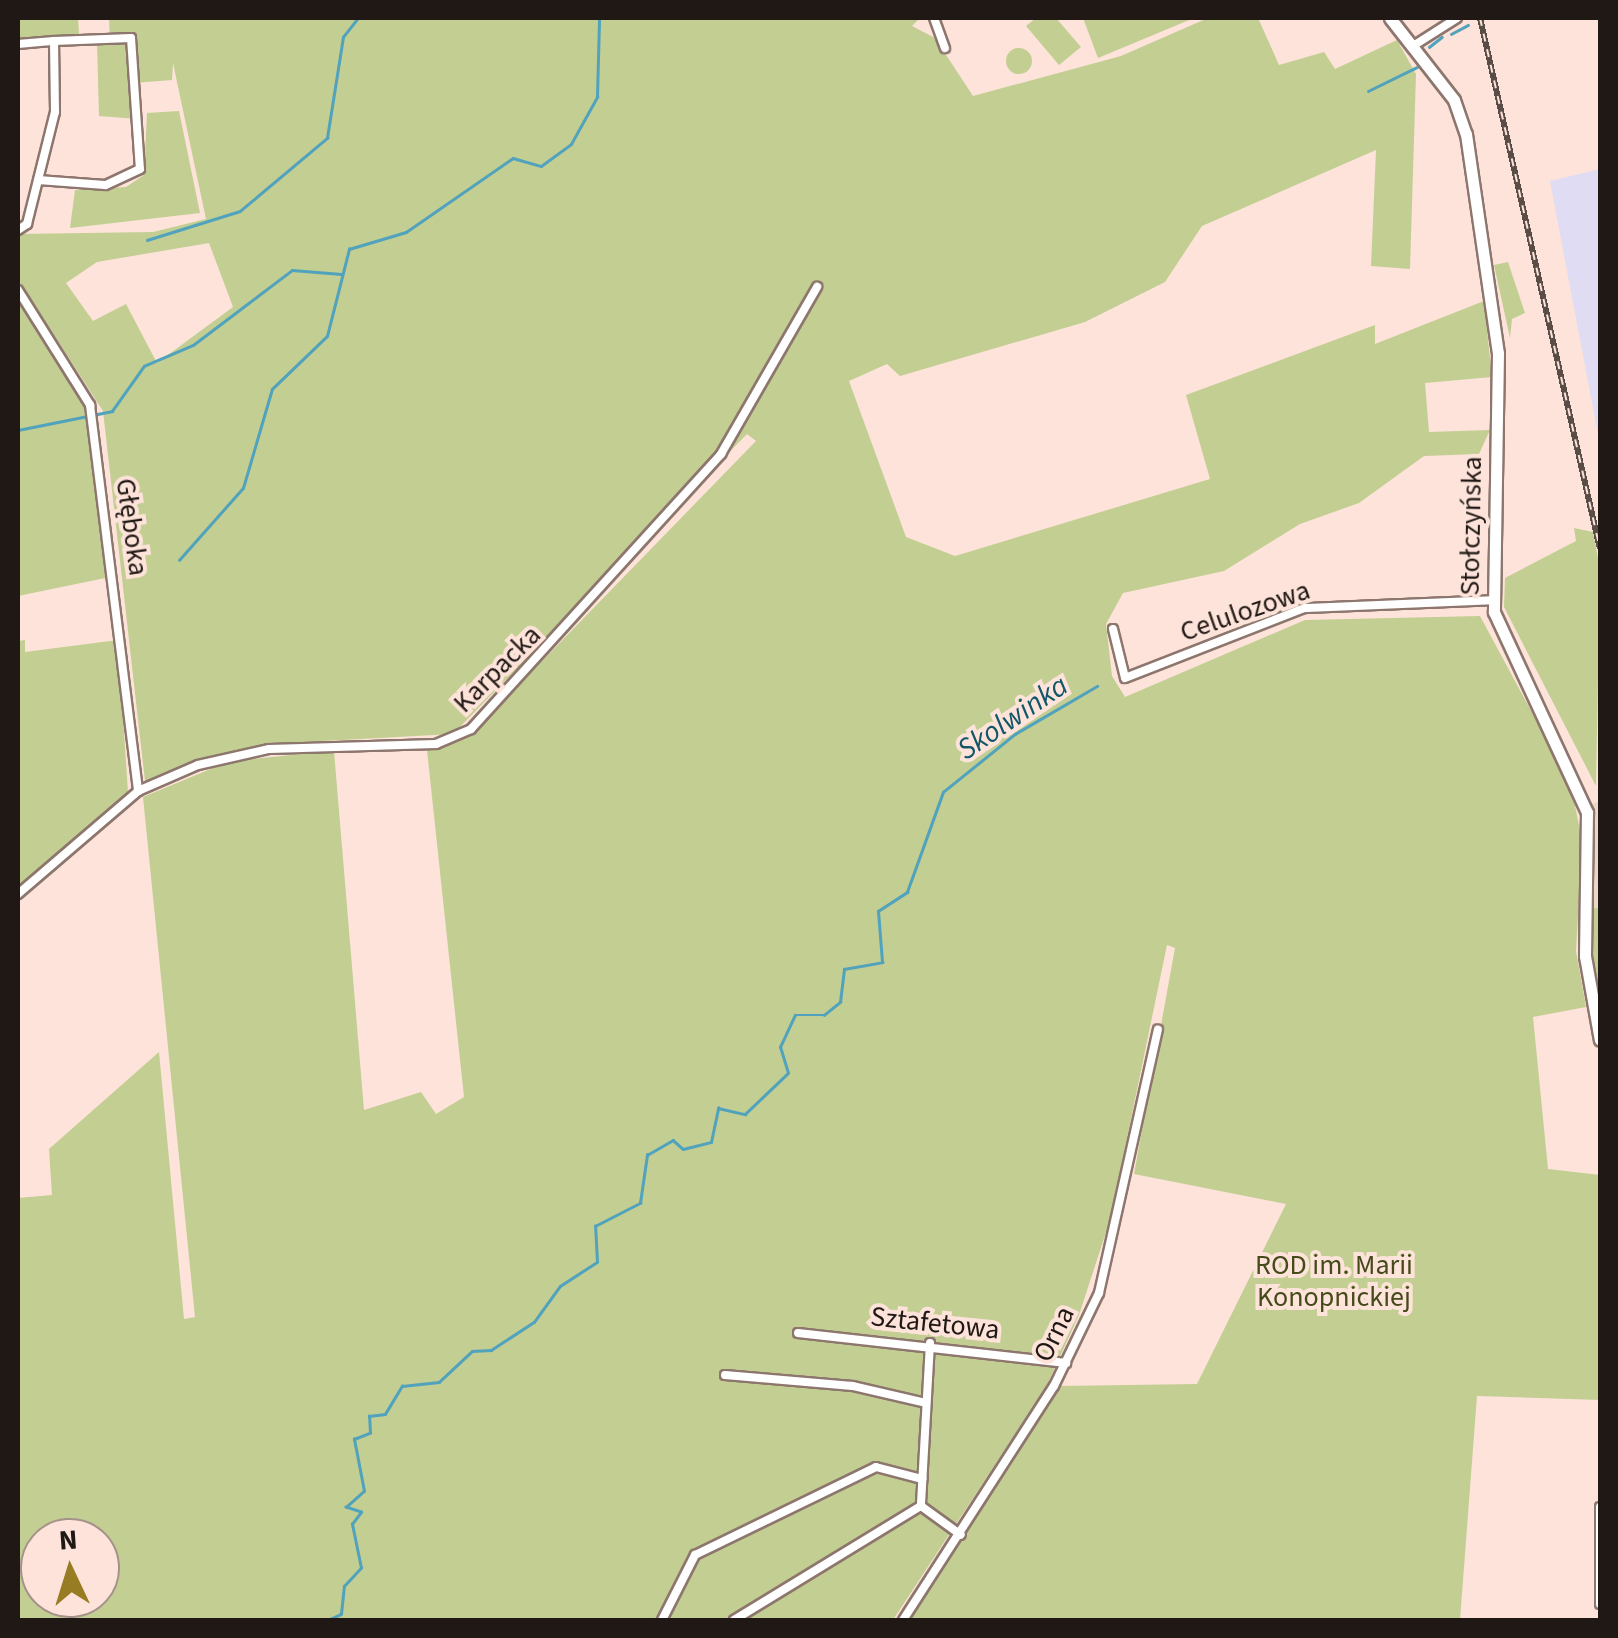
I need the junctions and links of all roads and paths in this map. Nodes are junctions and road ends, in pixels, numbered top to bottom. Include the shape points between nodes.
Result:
1 (934, 18) edge
2 (1390, 18) edge
3 (1457, 18) edge
4 (54, 41) junction
5 (18, 44) edge
6 (1413, 46) junction
7 (945, 48) dead end
8 (38, 180) junction
9 (18, 230) edge
10 (817, 287) dead end
11 (18, 290) edge
12 (1494, 600) junction
13 (1113, 630) dead end
14 (138, 792) junction
15 (18, 894) edge
16 (1158, 1030) dead end
17 (1600, 1040) edge
18 (798, 1333) dead end
19 (930, 1344) junction
20 (1066, 1363) junction
21 (725, 1375) dead end
22 (926, 1403) junction
23 (922, 1479) junction
24 (920, 1506) junction
25 (1600, 1507) edge
26 (961, 1534) junction
27 (1600, 1604) edge
28 (662, 1620) edge
29 (734, 1620) edge
30 (903, 1620) edge

1 - 7 street
2 - 6 street, Stołczyńska
3 - 6 street
4 - 5 street
4 - 8 street via 54,112
4 - 8 street via 131,38 140,170 105,184
6 - 12 street, Stołczyńska via 1462,119 1493,310
8 - 9 street via 27,224
10 - 14 street, Karpacka via 728,445 471,729 436,744 233,755
11 - 14 street, Głęboka via 90,404
12 - 13 street, Celulozowa via 1305,608 1125,678
12 - 17 street, Stołczyńska via 1587,812 1585,956
14 - 15 street, Karpacka
16 - 20 street, Orna via 1108,1263
18 - 19 street, Sztafetowa
19 - 20 street, Sztafetowa
19 - 22 street
20 - 26 street, Orna
21 - 22 street via 853,1386
22 - 23 street
23 - 24 street
23 - 28 street via 876,1467 695,1555
24 - 26 street
24 - 29 street
25 - 27 street
26 - 30 street, Orna

